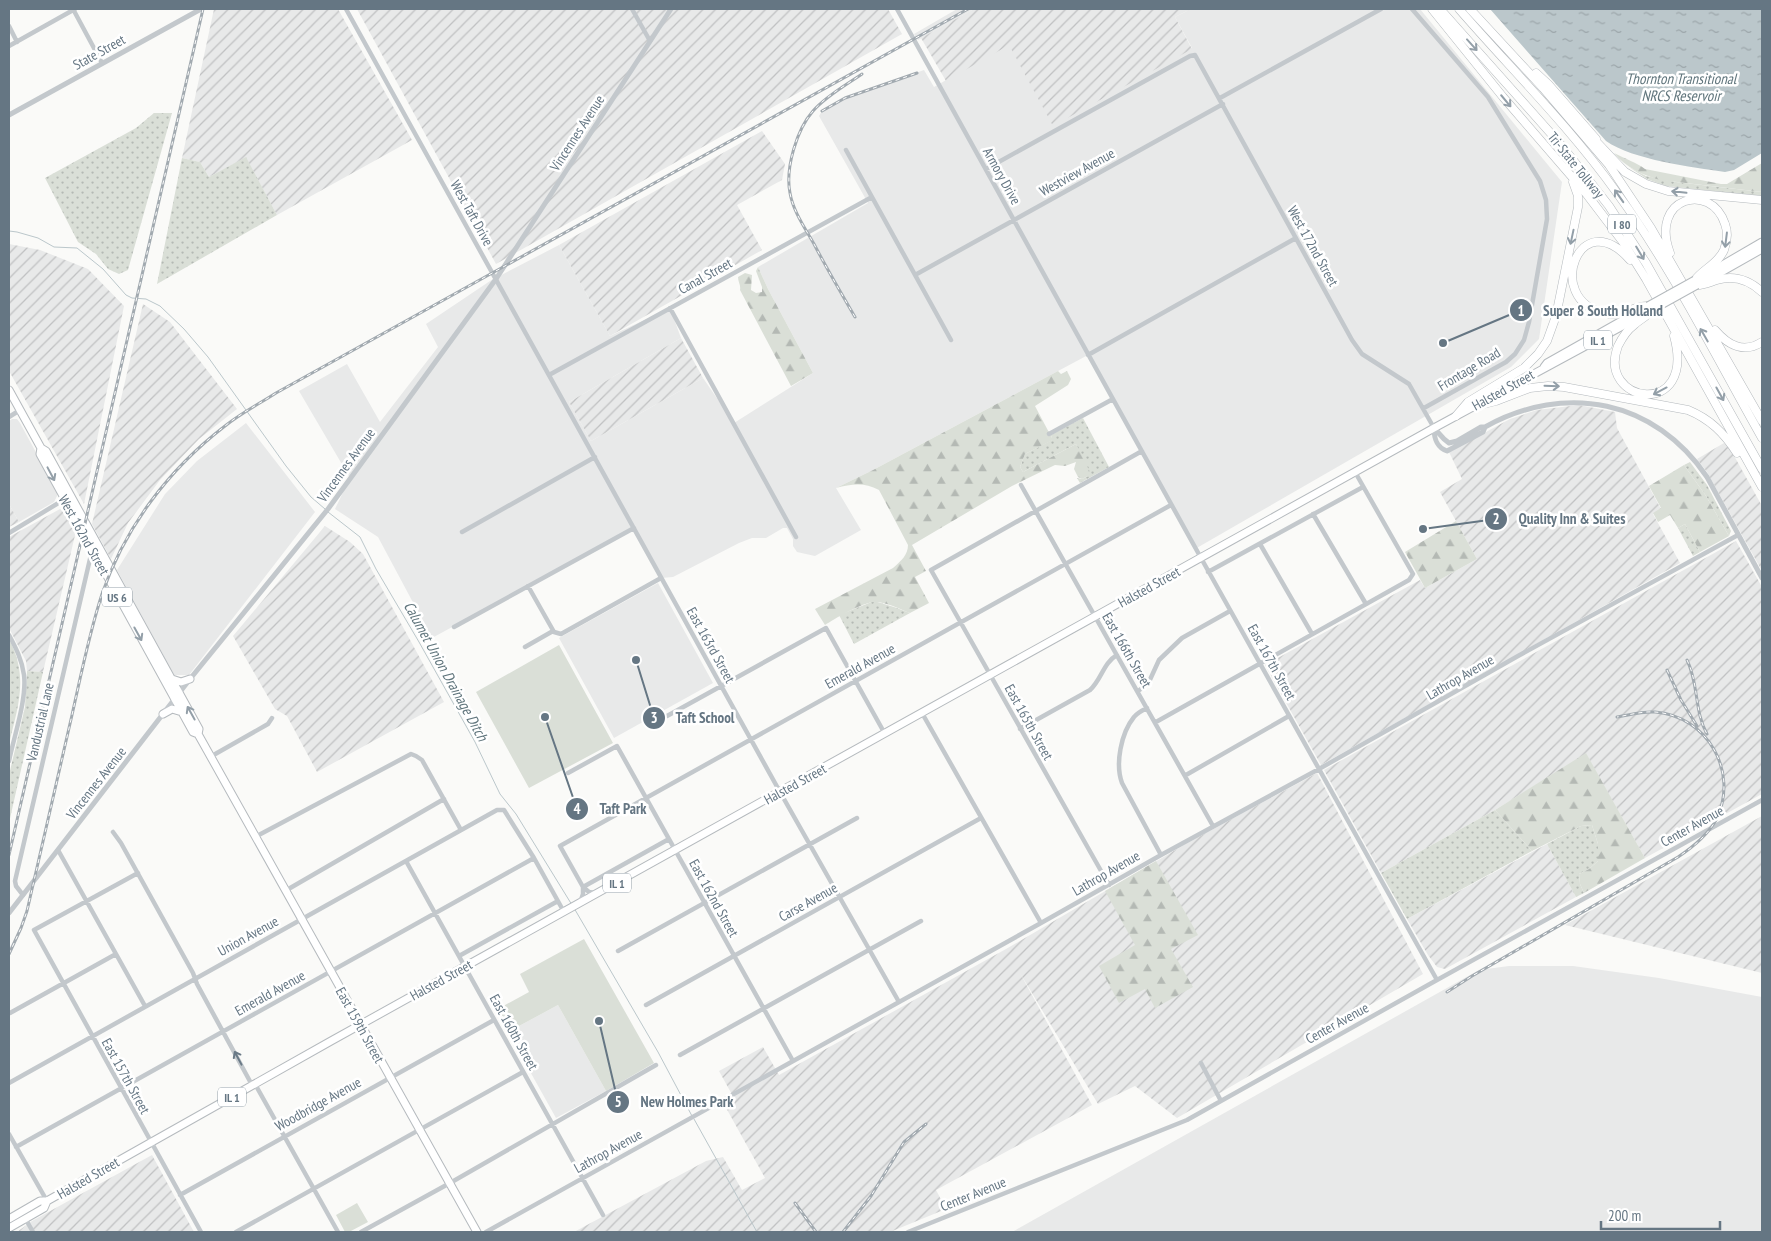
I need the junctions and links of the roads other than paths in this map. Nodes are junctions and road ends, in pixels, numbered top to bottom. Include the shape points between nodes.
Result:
1 (74, 9) edge
2 (201, 9) edge
3 (346, 9) edge
4 (632, 9) edge
5 (671, 9) edge
6 (897, 9) edge
7 (1381, 9) edge
8 (1412, 9) edge
9 (1432, 9) edge
10 (1440, 9) edge
11 (1459, 9) edge
12 (1470, 9) edge
13 (9, 26) edge
14 (650, 41) junction
15 (17, 42) junction
16 (9, 46) edge
17 (1508, 49) junction
18 (102, 63) junction
19 (1220, 98) junction
20 (1223, 104) junction
21 (9, 115) edge
22 (846, 150) dead end
23 (1558, 160) junction
24 (986, 170) junction
25 (872, 198) junction
26 (1762, 200) edge
27 (1014, 220) junction
28 (1296, 238) junction
29 (1762, 242) edge
30 (1762, 249) edge
31 (915, 275) junction
32 (1679, 276) junction
33 (496, 278) junction
34 (1646, 279) junction
35 (1696, 283) junction
36 (1762, 292) edge
37 (1694, 302) junction
38 (670, 308) junction
39 (1650, 308) junction
40 (1666, 316) junction
41 (952, 340) dead end
42 (1762, 342) edge
43 (1088, 354) junction
44 (549, 374) junction
45 (9, 390) edge
46 (1112, 399) junction
47 (1472, 407) junction
48 (1424, 408) junction
49 (20, 410) junction
50 (9, 416) edge
51 (1456, 416) junction
52 (1762, 421) edge
53 (1485, 427) junction
54 (578, 428) joint
55 (1434, 428) junction
56 (1049, 434) dead end
57 (1762, 438) edge
58 (1142, 452) junction
59 (594, 457) junction
60 (1762, 469) edge
61 (1355, 472) junction
62 (1021, 485) dead end
63 (1364, 487) junction
64 (1762, 487) edge
65 (1762, 493) edge
66 (67, 497) junction
67 (1171, 505) junction
68 (1035, 510) junction
69 (1313, 514) junction
70 (634, 528) junction
71 (462, 532) dead end
72 (9, 533) edge
73 (1738, 535) junction
74 (796, 537) dead end
75 (1260, 544) junction
76 (101, 550) junction
77 (94, 554) junction
78 (1200, 558) junction
79 (1065, 564) junction
80 (1208, 572) junction
81 (661, 578) junction
82 (1762, 578) edge
83 (528, 586) junction
84 (1366, 604) junction
85 (1230, 611) junction
86 (1095, 617) junction
87 (960, 622) junction
88 (454, 627) dead end
89 (554, 631) junction
90 (1312, 634) junction
91 (9, 635) edge
92 (525, 647) dead end
93 (1117, 655) junction
94 (1260, 663) junction
95 (990, 675) junction
96 (172, 679) junction
97 (190, 679) junction
98 (855, 681) junction
99 (721, 686) junction
100 (1138, 691) junction
101 (177, 696) junction
102 (1147, 708) junction
103 (182, 712) junction
104 (922, 713) junction
105 (163, 714) junction
106 (667, 716) dead end
107 (1290, 716) junction
108 (272, 718) dead end
109 (1156, 722) junction
110 (1020, 728) junction
111 (198, 734) junction
112 (885, 734) junction
113 (751, 739) junction
114 (210, 756) junction
115 (9, 760) edge
116 (1319, 769) junction
117 (568, 773) dead end
118 (1186, 775) junction
119 (780, 792) junction
120 (646, 797) junction
121 (444, 799) junction
122 (1762, 800) edge
123 (857, 818) dead end
124 (981, 818) junction
125 (1213, 826) junction
126 (461, 830) junction
127 (113, 832) dead end
128 (255, 837) junction
129 (669, 839) junction
130 (810, 844) junction
131 (58, 850) junction
132 (675, 850) junction
133 (1161, 854) junction
134 (534, 858) junction
135 (406, 861) junction
136 (138, 873) junction
137 (1109, 885) junction
138 (583, 887) junction
139 (285, 891) junction
140 (598, 893) junction
141 (23, 895) junction
142 (840, 897) junction
143 (558, 900) junction
144 (86, 901) junction
145 (580, 903) junction
146 (704, 903) junction
147 (564, 912) junction
148 (9, 913) edge
149 (435, 914) junction
150 (301, 919) junction
151 (921, 921) dead end
152 (1041, 923) junction
153 (869, 950) junction
154 (618, 951) dead end
155 (116, 954) junction
156 (459, 956) junction
157 (734, 956) junction
158 (465, 967) junction
159 (330, 972) junction
160 (195, 978) junction
161 (1437, 980) junction
162 (63, 983) junction
163 (899, 1002) junction
164 (646, 1005) dead end
165 (145, 1006) junction
166 (763, 1009) junction
167 (10, 1013) dead end
168 (494, 1020) junction
169 (360, 1025) junction
170 (223, 1032) junction
171 (92, 1036) junction
172 (680, 1055) dead end
173 (793, 1061) junction
174 (1201, 1063) dead end
175 (656, 1065) dead end
176 (523, 1072) junction
177 (390, 1078) junction
178 (9, 1082) edge
179 (254, 1084) junction
180 (121, 1089) junction
181 (1221, 1101) junction
182 (552, 1125) junction
183 (420, 1131) junction
184 (9, 1134) edge
185 (284, 1136) junction
186 (150, 1142) junction
187 (16, 1147) junction
188 (582, 1178) junction
189 (450, 1184) junction
190 (314, 1189) junction
191 (180, 1195) junction
192 (47, 1201) junction
193 (23, 1215) junction
194 (603, 1215) dead end
195 (9, 1219) edge
196 (9, 1228) edge
197 (33, 1232) edge
198 (201, 1232) edge
199 (236, 1232) edge
200 (338, 1232) edge
201 (361, 1232) edge
202 (477, 1232) edge
203 (486, 1232) edge
204 (908, 1232) edge

1 - 15 street
1 - 18 street
2 - 18 street, State Street
3 - 33 street, West Taft Drive
4 - 14 street
5 - 14 street, Vincennes Avenue
6 - 24 street, Armory Drive
7 - 19 street
8 - 48 street, Frontage Road via 1503,118 1540,181 1547,218 1524,340 1506,362
9 -> 23 highway
10 -> 60 highway, Tri-State Tollway / I 80 via 1562,146 1613,211 1653,274
57 -> 11 highway, Tri-State Tollway / I 80 via 1658,254 1617,193 1566,128
12 - 17 highway
13 - 15 street
14 - 33 street, Vincennes Avenue
15 - 16 street
26 -> 17 highway via 1668,191 1642,183 1628,174
17 - 32 highway via 1610,165
18 - 21 street, State Street
19 - 20 street, West 172nd Street
19 - 24 street, West 172nd Street via 1195,55 1190,56
20 - 27 street, Westview Avenue
20 - 28 street, West 172nd Street
22 - 25 street
23 - 34 highway via 1623,242
23 -> 51 highway via 1575,186 1578,203 1552,330 1528,364 1468,402
24 - 27 street, Armory Drive
25 - 31 street
25 - 38 street, Canal Street
27 - 31 street, Westview Avenue
27 - 43 street, Armory Drive
28 - 43 street
28 - 48 street, West 172nd Street via 1362,354 1407,382
29 - 35 main road, Halsted Street / IL 1
30 - 35 main road, Halsted Street / IL 1
31 - 41 street
32 -> 35 highway via 1666,243 1666,221 1678,204 1704,201 1723,219 1727,240 1720,257 1699,274
32 - 37 highway
33 - 44 street, West Taft Drive
33 - 97 street, Vincennes Avenue via 326,511
34 - 39 highway via 1621,251 1606,243 1594,243 1582,249 1572,270 1578,295 1596,310 1618,314 1642,306
34 - 40 highway
35 - 36 highway via 1704,285 1734,278 1748,282
35 - 39 main road, Halsted Street / IL 1, bridge
37 - 42 highway via 1715,331 1730,344 1744,348
37 - 52 highway
38 - 44 street, Canal Street
38 - 74 street
40 -> 39 highway via 1677,351 1675,374 1659,393 1636,393 1626,387 1619,376 1616,354 1628,331 1648,316
39 - 47 main road, Halsted Street / IL 1 via 1550,367 1544,367
40 - 64 highway
43 - 46 street, East 167th Street
44 - 54 street, West Taft Drive
45 - 49 main road, West 162nd Street / US 6
46 - 56 street
46 - 58 street, East 167th Street
47 - 51 main road, Halsted Street / IL 1
47 -> 65 highway via 1530,388 1552,386 1683,409 1704,418 1721,431
48 - 55 street, West 172nd Street
49 - 50 street
49 - 66 main road, West 162nd Street / US 6 via 40,448 46,451
51 - 55 main road, Halsted Street / IL 1
53 - 55 street via 1449,442
53 - 55 street via 1484,432 1447,451 1436,442
53 - 73 street via 1529,408 1559,404 1600,404 1647,420 1683,446 1698,463
54 - 59 street, East 163rd Street
55 - 61 main road, Halsted Street / IL 1
58 - 67 street, East 167th Street
58 - 68 street
59 - 70 street, East 163rd Street
59 - 71 street
61 - 63 street
61 - 78 main road, Halsted Street / IL 1
62 - 68 street, East 166th Street
63 - 69 street
63 - 84 street via 1413,574
66 - 72 street
66 - 76 main road, West 162nd Street / US 6
66 - 77 main road, West 162nd Street / US 6
67 - 78 street, East 167th Street
67 - 79 street, Emerald Avenue
68 - 79 street, East 166th Street
68 - 87 street, East 165th Street via 931,570
69 - 75 street
69 - 84 street
70 - 81 street, East 163rd Street
70 - 83 street
73 - 82 street
73 - 116 street, Lathrop Avenue
75 - 80 street
75 - 90 street
76 - 77 main road
76 - 96 main road, West 162nd Street / US 6
77 -> 101 main road, West 162nd Street / US 6
77 - 141 street, Vandustrial Lane via 90,559 15,881
78 - 80 street, East 167th Street
78 - 86 main road, Halsted Street / IL 1
79 - 86 street, East 166th Street
79 - 87 street, Emerald Avenue
80 - 85 street, East 167th Street
81 - 89 street via 561,634
81 - 99 street, East 163rd Street
83 - 88 street
83 - 89 street
84 - 90 street
85 - 94 street, East 167th Street
85 - 100 street via 1182,638 1159,660 1148,684
86 - 93 street, East 166th Street
86 - 95 main road, Halsted Street / IL 1
87 - 95 street, East 165th Street
87 - 98 street, Emerald Avenue
89 - 92 street
90 - 94 street
91 - 115 street via 23,668 24,688
93 - 100 street, East 166th Street
93 - 110 street via 1108,660 1097,684 1090,690
94 - 107 street, East 167th Street
94 - 109 street
95 - 104 main road, Halsted Street / IL 1
95 - 110 street, East 165th Street
96 - 97 main road via 181,682
96 - 101 main road, West 162nd Street / US 6
97 - 101 street, Vincennes Avenue
98 - 99 street via 826,628
98 - 112 street
98 - 113 street, Emerald Avenue
99 - 106 street
99 - 113 street, East 163rd Street
100 - 102 street, East 166th Street
101 - 103 main road, US 6
101 - 105 street, Vincennes Avenue
111 -> 101 main road, US 6 via 199,729
102 - 109 street, East 166th Street
102 - 133 street via 1134,717 1123,738 1118,773
103 - 105 main road via 172,709
103 - 111 main road, US 6 via 193,732
104 - 112 main road, Halsted Street / IL 1
104 - 124 street
105 - 131 street, Vincennes Avenue
107 - 116 street, East 167th Street
107 - 118 street
108 - 114 street via 268,724
109 - 118 street, East 166th Street
110 - 137 street, East 165th Street
111 - 114 main road, US 6
112 - 119 main road, Halsted Street / IL 1
113 - 119 street, East 163rd Street
113 - 120 street, Emerald Avenue
114 - 128 main road, East 159th Street / US 6
116 - 125 street, Lathrop Avenue
116 - 161 street, East 167th Street
117 - 120 street, East 162nd Street via 617,746
118 - 125 street, East 166th Street
119 - 130 street, East 163rd Street
119 - 132 main road, Halsted Street / IL 1
120 - 129 street, East 162nd Street
120 - 138 street, Emerald Avenue via 560,846
121 - 126 street
121 - 128 street via 422,760 406,755
121 - 139 street
122 - 161 street, Center Avenue
123 - 130 street
124 - 142 street, Carse Avenue
124 - 152 street
125 - 133 street, Lathrop Avenue
126 - 134 street, Union Avenue via 497,810 504,810
126 - 135 street, Union Avenue
127 - 136 street
128 - 139 main road, East 159th Street / US 6
129 - 132 street, East 162nd Street
129 - 138 street
130 - 142 street, East 163rd Street
130 - 146 street
131 - 141 street, Vincennes Avenue
131 - 144 street
132 - 140 main road, Halsted Street / IL 1
132 - 146 street, East 162nd Street
133 - 137 street, Lathrop Avenue
134 - 143 street
134 - 149 street, Emerald Avenue
135 - 149 street, East 160th Street
135 - 150 street, Union Avenue
136 - 144 street
136 - 160 street
137 - 152 street, Lathrop Avenue
138 - 140 street
138 - 145 street
139 - 150 main road, East 159th Street / US 6
140 - 145 main road, Halsted Street / IL 1
141 - 148 street, Vincennes Avenue
142 - 153 street, East 163rd Street
142 - 157 street, Carse Avenue
143 - 147 street
143 - 156 street, Halsted Street
144 - 155 street
144 - 162 street, East 157th Street via 34,930
145 - 147 main road, Halsted Street / IL 1
146 - 154 street
146 - 157 street, East 162nd Street
147 - 158 main road, Halsted Street / IL 1
149 - 156 street, East 160th Street
149 - 159 street, Emerald Avenue
150 - 159 main road, East 159th Street / US 6
150 - 160 street, Union Avenue
151 - 153 street
152 - 163 street, Lathrop Avenue
153 - 163 street, East 163rd Street
153 - 166 street
155 - 162 street
155 - 165 street
156 - 158 street, East 160th Street
157 - 164 street, Carse Avenue
157 - 166 street, East 162nd Street
158 - 168 street, East 160th Street
158 - 169 main road, Halsted Street / IL 1
159 - 169 main road, East 159th Street / US 6
159 - 170 street, Emerald Avenue
160 - 165 street, Union Avenue
160 - 170 street
161 - 181 street, Center Avenue
162 - 167 street
162 - 171 street, East 157th Street
163 - 173 street, Lathrop Avenue
165 - 171 street, Union Avenue
166 - 172 street
166 - 173 street, East 162nd Street
168 - 176 street, East 160th Street
168 - 177 street, Woodbridge Avenue
169 - 177 main road, East 159th Street / US 6
169 - 179 main road, Halsted Street / IL 1
179 -> 170 street
170 - 180 street, Emerald Avenue
171 - 178 street, Union Avenue
171 - 180 street, East 157th Street
173 - 188 street, Lathrop Avenue
174 - 181 street
175 - 182 street
176 - 182 street, East 160th Street
176 - 183 street
177 - 183 main road, East 159th Street / US 6
177 - 185 street, Woodbridge Avenue
179 - 185 street
179 - 186 main road, Halsted Street / IL 1
180 - 186 street, East 157th Street
180 - 187 street, Emerald Avenue
181 - 204 street, Center Avenue via 1160,1132
182 - 188 street, East 160th Street
182 - 189 street
183 - 189 main road, East 159th Street / US 6
183 - 190 street
184 - 187 street
185 - 190 street
185 - 191 street, Woodbridge Avenue
186 - 191 street, East 157th Street
186 - 192 main road, Halsted Street / IL 1
187 - 192 street
188 - 194 street, East 160th Street
188 - 203 street, Lathrop Avenue
189 - 201 street
189 - 202 main road, East 159th Street / US 6
190 - 199 street
190 - 200 street
191 - 198 street, East 157th Street
192 - 193 main road, Halsted Street / IL 1 via 40,1201
193 - 195 main road, Halsted Street / IL 1
193 - 196 main road, Halsted Street / IL 1
193 - 197 street

